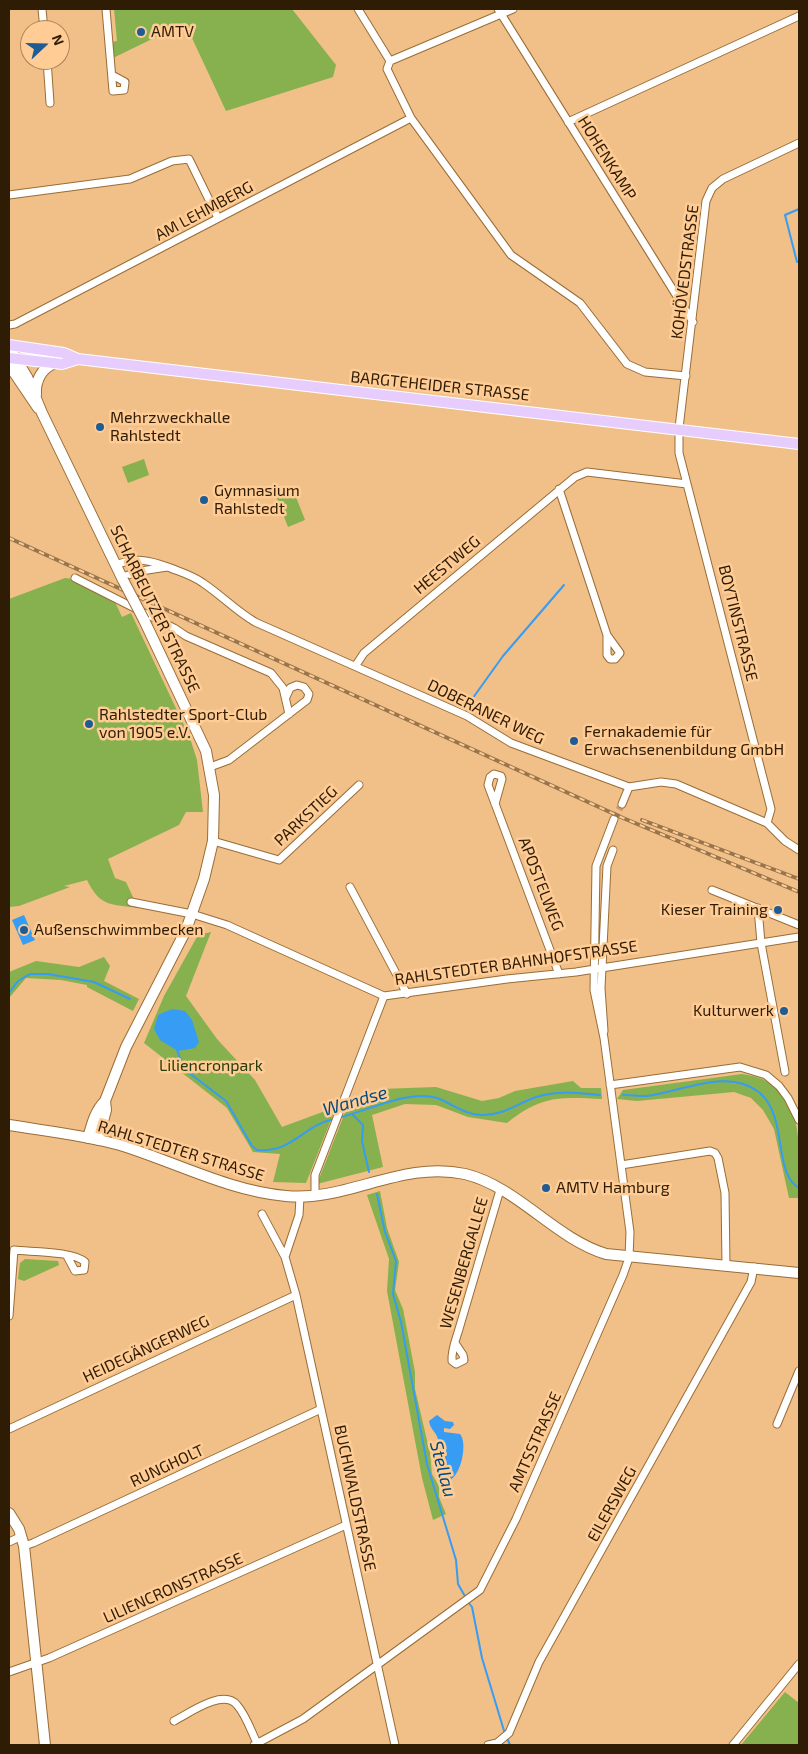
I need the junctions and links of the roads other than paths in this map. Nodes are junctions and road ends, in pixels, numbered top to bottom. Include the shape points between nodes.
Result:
1 (106, 9) edge
2 (358, 9) edge
3 (513, 9) edge
4 (499, 11) edge
5 (799, 16) edge
6 (390, 61) junction
7 (47, 70) edge
8 (112, 75) dead end
9 (50, 103) dead end
10 (411, 118) junction
11 (568, 122) junction
12 (799, 143) edge
13 (9, 195) edge
14 (218, 218) junction
15 (693, 322) junction
16 (9, 325) edge
17 (9, 346) edge
18 (11, 358) edge
19 (78, 359) junction
20 (56, 363) junction
21 (686, 376) junction
22 (36, 396) junction
23 (42, 413) junction
24 (679, 428) junction
25 (799, 444) edge
26 (688, 484) junction
27 (559, 490) junction
28 (116, 565) junction
29 (168, 567) junction
30 (75, 578) dead end
31 (123, 578) junction
32 (607, 635) dead end
33 (356, 665) junction
34 (286, 697) junction
35 (289, 714) junction
36 (210, 766) junction
37 (359, 785) dead end
38 (629, 788) junction
39 (495, 804) dead end
40 (622, 804) tunnel mouth
41 (614, 819) tunnel mouth
42 (767, 823) junction
43 (213, 841) junction
44 (613, 850) dead end
45 (799, 850) edge
46 (350, 887) dead end
47 (712, 890) dead end
48 (131, 902) dead end
49 (758, 908) junction
50 (192, 914) junction
51 (601, 918) junction
52 (799, 925) edge
53 (799, 937) edge
54 (761, 943) junction
55 (606, 966) junction
56 (593, 969) junction
57 (559, 974) junction
58 (407, 994) junction
59 (384, 996) junction
60 (604, 1038) junction
61 (785, 1072) dead end
62 (610, 1085) junction
63 (799, 1120) edge
64 (9, 1125) edge
65 (93, 1139) junction
66 (621, 1165) junction
67 (500, 1190) junction
68 (314, 1195) junction
69 (300, 1197) junction
70 (262, 1214) dead end
71 (67, 1256) dead end
72 (284, 1257) junction
73 (629, 1258) junction
74 (726, 1265) junction
75 (754, 1268) junction
76 (799, 1273) edge
77 (296, 1295) junction
78 (9, 1316) edge
79 (455, 1343) dead end
80 (799, 1371) edge
81 (321, 1409) junction
82 (777, 1424) dead end
83 (9, 1429) edge
84 (9, 1513) edge
85 (346, 1525) junction
86 (23, 1541) junction
87 (9, 1542) edge
88 (36, 1662) junction
89 (799, 1664) edge
90 (377, 1665) junction
91 (9, 1672) edge
92 (174, 1721) dead end
93 (256, 1744) edge
94 (45, 1745) edge
95 (394, 1745) edge
96 (488, 1745) edge
97 (733, 1745) edge

1 - 8 street
2 - 6 street
3 - 4 street
4 - 6 street
4 - 11 street, HOHENKAMP
5 - 11 street
6 - 10 street via 387,69
7 - 9 street
10 - 14 street, AM LEHMBERG
10 - 21 street via 511,255 580,303 627,364 644,372
11 - 15 street, HOHENKAMP
12 - 15 street, KOHÖVEDSTRASSE via 723,179 712,188 706,201
13 - 14 street via 130,179 172,161 189,158
14 - 16 street, AM LEHMBERG
15 - 21 street, KOHÖVEDSTRASSE
17 - 18 main road, SCHARBEUTZER STRASSE
17 - 19 main road, BARGTEHEIDER STRASSE via 64,353
18 - 20 main road, BARGTEHEIDER STRASSE
18 - 22 main road, SCHARBEUTZER STRASSE
18 - 23 main road, SCHARBEUTZER STRASSE via 16,377
19 - 20 main road, BARGTEHEIDER STRASSE
19 - 24 main road, BARGTEHEIDER STRASSE
20 - 22 main road via 47,367 40,376
21 - 24 street, KOHÖVEDSTRASSE
22 - 23 main road, SCHARBEUTZER STRASSE
23 - 28 main road, SCHARBEUTZER STRASSE
24 - 25 main road, BARGTEHEIDER STRASSE
24 - 26 street, BOYTINSTRASSE via 680,453
26 - 27 street, HEESTWEG via 587,472
26 - 42 street, BOYTINSTRASSE via 771,808
27 - 32 street
27 - 33 street, HEESTWEG via 364,653
28 - 29 street, DOBERANER WEG via 142,560
28 - 31 main road, SCHARBEUTZER STRASSE
29 - 31 street
29 - 33 street, DOBERANER WEG via 197,579 255,622
30 - 34 street via 186,636 271,673
31 - 36 main road, SCHARBEUTZER STRASSE, bridge via 201,738
33 - 38 street, DOBERANER WEG via 468,716 511,743
34 - 35 street
34 - 35 street via 290,688 297,685 304,687 309,694
35 - 36 street via 229,760
36 - 43 main road, SCHARBEUTZER STRASSE via 214,794
37 - 43 street, PARKSTIEG via 279,860
38 - 40 street
38 - 42 street via 669,782
39 - 57 street, APOSTELWEG
41 - 51 street, AMTSSTRASSE via 598,860 596,895
42 - 45 street
43 - 50 main road, SCHARBEUTZER STRASSE
44 - 51 street via 607,866
46 - 58 street
47 - 49 street
48 - 50 street, RAHLSTEDTER BAHNHOFSTRASSE
49 - 52 street
49 - 54 street
50 - 59 street, RAHLSTEDTER BAHNHOFSTRASSE via 248,934
50 - 65 main road via 178,948 126,1047 105,1101 99,1107
51 - 55 street, AMTSSTRASSE via 606,924
51 - 56 street, AMTSSTRASSE
53 - 54 street, RAHLSTEDTER BAHNHOFSTRASSE
54 - 55 street, RAHLSTEDTER BAHNHOFSTRASSE
54 - 61 street
55 - 56 street, RAHLSTEDTER BAHNHOFSTRASSE
55 - 60 street, AMTSSTRASSE
56 - 57 street, RAHLSTEDTER BAHNHOFSTRASSE
56 - 60 street, AMTSSTRASSE via 595,1003
57 - 58 street, RAHLSTEDTER BAHNHOFSTRASSE via 507,978
58 - 59 street, RAHLSTEDTER BAHNHOFSTRASSE
59 - 68 street via 315,1175
60 - 62 street, AMTSSTRASSE
62 - 63 street via 740,1067 766,1075 779,1086
62 - 66 street, AMTSSTRASSE
64 - 65 main road, RAHLSTEDTER STRASSE
65 - 69 main road, RAHLSTEDTER STRASSE via 144,1153 252,1191
66 - 73 street, AMTSSTRASSE via 631,1238
66 - 74 street via 710,1151 715,1153 725,1193
67 - 68 main road, RAHLSTEDTER STRASSE via 469,1176 432,1170
67 - 73 main road, RAHLSTEDTER STRASSE via 589,1248
67 - 79 street, WESENBERGALLEE
68 - 69 main road, RAHLSTEDTER STRASSE
69 - 72 street via 299,1215
70 - 72 street, BUCHWALDSTRASSE
71 - 78 street via 14,1250
72 - 77 street, BUCHWALDSTRASSE
73 - 74 main road, RAHLSTEDTER STRASSE
73 - 90 street, AMTSSTRASSE via 591,1352 488,1579 472,1598
74 - 75 main road, RAHLSTEDTER STRASSE
75 - 76 main road, RAHLSTEDTER STRASSE
75 - 96 street, EILERSWEG via 750,1282 539,1662 509,1733 497,1743
77 - 81 street, BUCHWALDSTRASSE
77 - 83 street, HEIDEGÄNGERWEG
80 - 82 street
81 - 85 street, BUCHWALDSTRASSE
81 - 86 street, RUNGHOLT via 33,1543
84 - 86 main road
85 - 88 street, LILIENCRONSTRASSE
85 - 90 street, BUCHWALDSTRASSE
86 - 87 street, RUNGHOLT
86 - 88 main road
88 - 91 street, LILIENCRONSTRASSE
88 - 94 main road
89 - 97 street
90 - 93 street, AMTSSTRASSE via 303,1720
90 - 95 street, BUCHWALDSTRASSE
92 - 93 street, AMTSSTRASSE via 216,1699 227,1698 237,1704

